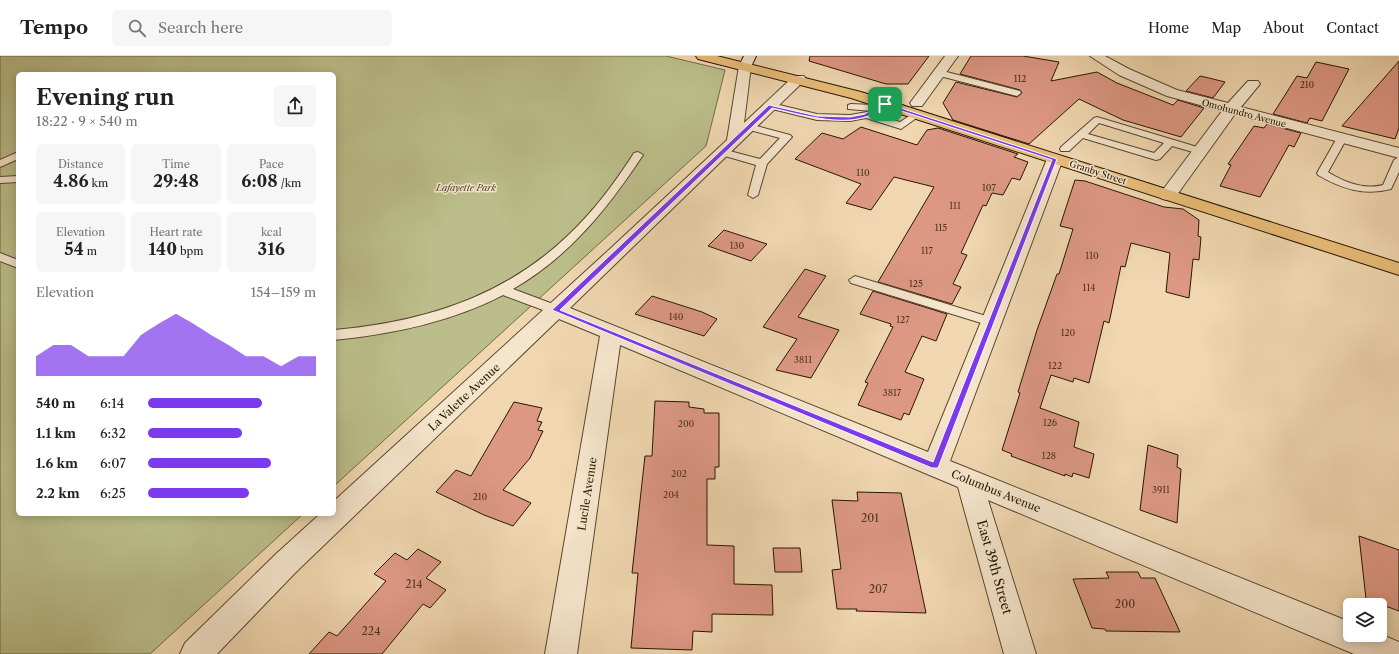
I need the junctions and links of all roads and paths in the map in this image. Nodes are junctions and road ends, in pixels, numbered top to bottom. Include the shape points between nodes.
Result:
1 (702, 56) edge
2 (952, 56) edge
3 (1096, 56) edge
4 (746, 59) edge
5 (939, 73) junction
6 (799, 79) junction
7 (1253, 84) dead end
8 (1017, 93) dead end
9 (771, 106) junction
10 (879, 106) junction
11 (853, 109) dead end
12 (917, 109) junction
13 (1231, 109) junction
14 (834, 110) dead end
15 (807, 114) junction
16 (866, 115) junction
17 (1082, 135) junction
18 (1342, 138) junction
19 (735, 140) junction
20 (1170, 142) junction
21 (1200, 151) junction
22 (1399, 153) edge
23 (1060, 154) junction
24 (638, 155) dead end
25 (16, 156) edge
26 (1399, 160) edge
27 (762, 163) junction
28 (0, 164) edge
29 (16, 178) edge
30 (0, 180) edge
31 (1172, 189) junction
32 (754, 195) dead end
33 (1399, 254) edge
34 (0, 257) edge
35 (16, 263) edge
36 (1399, 269) edge
37 (856, 280) dead end
38 (503, 290) junction
39 (556, 310) junction
40 (991, 322) junction
41 (611, 334) junction
42 (336, 335) edge
43 (935, 466) junction
44 (970, 480) junction
45 (196, 654) edge
46 (561, 654) edge
47 (1020, 654) edge
48 (1392, 654) edge

1 - 4 main road, Granby Street
2 - 5 street
3 - 13 street, Omohundro Avenue via 1172,93
4 - 6 main road, Granby Street
4 - 12 main road, Granby Street via 849,82
4 - 19 street
5 - 8 lane
5 - 12 street
6 - 9 street, La Valette Avenue
6 - 10 main road, Granby Street
7 - 13 street
9 - 15 lane
9 - 19 street, La Valette Avenue
10 - 11 lane
10 - 12 main road, Granby Street
10 - 16 lane
12 - 16 lane via 901,126
12 - 23 main road, Granby Street
13 - 18 street, Omohundro Avenue
13 - 21 street
14 - 15 lane
15 - 16 lane via 817,117 850,118
17 - 20 lane via 1097,120
17 - 20 lane via 1156,157
17 - 23 lane
18 - 22 street, Omohundro Avenue
18 - 26 lane via 1322,173 1335,181 1363,190 1378,190 1387,187
19 - 27 lane
19 - 27 lane via 787,137
19 - 39 street, La Valette Avenue
20 - 21 lane
21 - 31 street
23 - 31 main road, Granby Street
23 - 40 street
24 - 38 lane via 589,221 550,256
25 - 28 lane
27 - 32 lane
29 - 30 lane
31 - 33 main road, Granby Street
31 - 36 main road, Granby Street
34 - 35 lane
37 - 40 lane
38 - 39 lane
38 - 42 lane via 469,305 428,318 389,328
39 - 41 street, Columbus Avenue
39 - 45 street, La Valette Avenue via 286,563
40 - 43 street
41 - 43 street, Columbus Avenue
41 - 46 street, Lucile Avenue
43 - 44 street, Columbus Avenue
44 - 47 street, East 39th Street
44 - 48 street, Columbus Avenue

